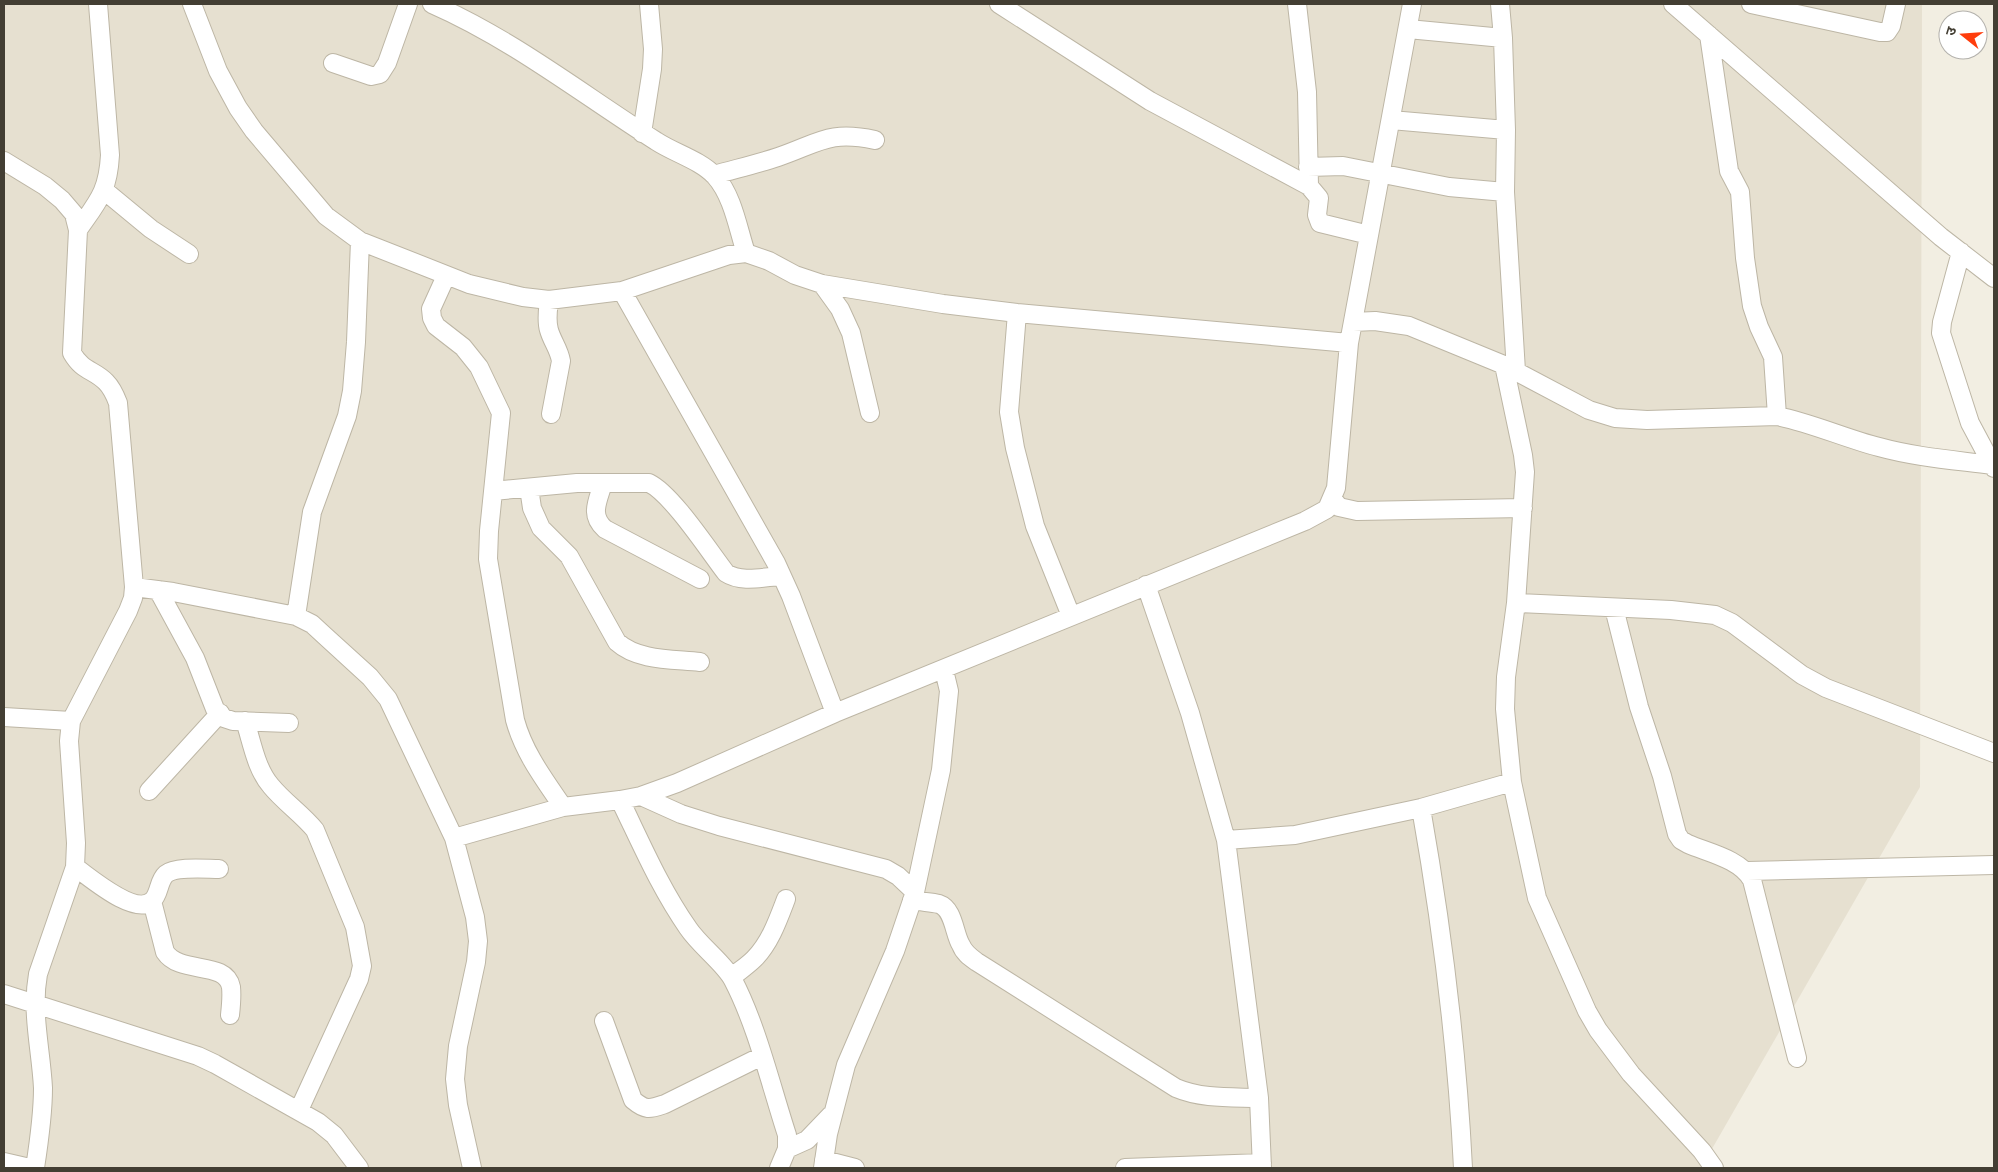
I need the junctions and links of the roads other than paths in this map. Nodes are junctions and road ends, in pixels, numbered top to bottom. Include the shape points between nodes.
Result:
1 (98, 4) edge
2 (192, 4) edge
3 (408, 4) edge
4 (432, 4) edge
5 (649, 4) edge
6 (999, 4) edge
7 (1297, 4) edge
8 (1412, 4) edge
9 (1500, 4) edge
10 (1751, 4) edge
11 (1896, 4) edge
12 (1678, 6) edge
13 (1408, 29) junction
14 (1709, 36) junction
15 (1503, 38) junction
16 (332, 63) dead end
17 (1391, 120) junction
18 (1506, 130) junction
19 (642, 133) junction
20 (875, 140) dead end
21 (4, 161) edge
22 (1308, 167) junction
23 (1380, 174) junction
24 (714, 175) junction
25 (1309, 186) junction
26 (104, 191) junction
27 (1505, 192) junction
28 (78, 230) junction
29 (1369, 235) junction
30 (360, 241) junction
31 (1962, 252) junction
32 (746, 253) junction
33 (188, 254) dead end
34 (446, 276) junction
35 (1994, 278) edge
36 (822, 284) junction
37 (622, 291) junction
38 (549, 300) junction
39 (1016, 314) junction
40 (1353, 322) junction
41 (1350, 343) junction
42 (1510, 368) junction
43 (870, 413) dead end
44 (551, 414) dead end
45 (1777, 416) junction
46 (1993, 467) edge
47 (603, 483) junction
48 (529, 488) junction
49 (493, 490) junction
50 (1332, 498) junction
51 (1523, 508) junction
52 (781, 576) junction
53 (700, 579) dead end
54 (1146, 585) junction
55 (134, 587) junction
56 (158, 590) junction
57 (1516, 603) junction
58 (1614, 608) junction
59 (296, 616) junction
60 (1071, 616) junction
61 (700, 662) dead end
62 (944, 670) junction
63 (836, 713) junction
64 (220, 714) junction
65 (4, 718) edge
66 (71, 720) junction
67 (244, 721) junction
68 (289, 723) dead end
69 (1994, 752) edge
70 (1512, 782) junction
71 (149, 791) dead end
72 (641, 796) junction
73 (620, 800) junction
74 (563, 807) junction
75 (1421, 808) junction
76 (454, 838) junction
77 (1226, 840) junction
78 (1994, 865) edge
79 (75, 867) junction
80 (219, 869) dead end
81 (1747, 871) junction
82 (913, 896) junction
83 (786, 899) dead end
84 (152, 901) junction
85 (732, 977) junction
86 (4, 994) edge
87 (34, 1005) junction
88 (230, 1015) dead end
89 (604, 1021) dead end
90 (762, 1056) junction
91 (1796, 1058) dead end
92 (1259, 1098) junction
93 (299, 1110) junction
94 (833, 1113) junction
95 (787, 1149) junction
96 (4, 1162) edge
97 (824, 1164) edge
98 (1262, 1166) edge
99 (30, 1168) edge
100 (35, 1168) edge
101 (359, 1168) edge
102 (472, 1168) edge
103 (779, 1168) edge
104 (855, 1168) edge
105 (1125, 1168) edge
106 (1463, 1168) edge
107 (1714, 1168) edge

1 - 26 street via 110,155
2 - 30 street via 218,71 254,131 326,216
3 - 16 street via 380,74 371,76
4 - 19 street via 492,32
5 - 19 street via 652,69
6 - 25 street via 1150,100
7 - 22 street via 1307,92
8 - 13 street
9 - 15 street
10 - 11 street via 1880,32 1887,32 1892,26
12 - 14 street
13 - 15 street
13 - 17 street
14 - 31 street
14 - 45 street via 1729,171 1740,192 1752,306 1774,357
15 - 18 street
17 - 18 street
17 - 23 street
18 - 27 street
19 - 24 street
20 - 24 street via 854,135 828,138
21 - 28 street via 62,200 74,214
22 - 23 street via 1343,166
22 - 25 street
23 - 27 street via 1449,187
23 - 29 street
24 - 32 street via 725,191
25 - 29 street via 1319,198 1317,215 1320,223
26 - 28 street
26 - 33 street
27 - 42 street
28 - 55 street via 72,354 79,365 105,381 114,391 118,403
29 - 40 street
30 - 34 street
30 - 59 street via 352,391 347,416 312,512
31 - 35 street
31 - 46 street via 1941,333 1970,423
32 - 36 street
32 - 37 street
34 - 38 street via 523,297
34 - 49 street via 431,309 432,318 436,326 463,347 479,367 501,413
36 - 39 street
36 - 43 street via 840,309 851,333
37 - 38 street
37 - 52 street
38 - 44 street via 547,320 561,361
39 - 41 street
39 - 60 street via 1009,412 1015,448 1035,526
40 - 41 street
40 - 42 street via 1375,321 1409,326
41 - 50 street via 1338,476
42 - 45 street via 1589,410 1615,418
42 - 51 street via 1525,472
45 - 46 street via 1878,447
47 - 48 street
47 - 52 street via 649,483 655,486 672,502 732,577
47 - 53 street via 595,515 598,523
48 - 49 street
48 - 61 street via 532,508 541,528 569,556 617,642 636,654
49 - 74 street via 488,559 515,720 529,756
50 - 51 street via 1340,507 1356,511
50 - 54 street via 1327,509 1318,516
51 - 57 street
52 - 63 street
54 - 60 street
54 - 77 street via 1190,713
55 - 56 street
55 - 66 street via 128,611
56 - 59 street
56 - 64 street via 195,658 215,709
57 - 58 street
57 - 70 street via 1505,694
58 - 69 street via 1670,610 1724,618 1826,688
58 - 81 street via 1638,707 1662,776 1677,834 1688,844
59 - 76 street via 312,624 370,677 388,699
60 - 62 street
62 - 63 street
62 - 82 street via 948,691 941,770
63 - 72 street
64 - 67 street via 224,718
64 - 71 street
65 - 66 street
66 - 79 street via 69,741
67 - 68 street
67 - 93 street via 264,776 315,830 355,927 361,953 359,979
70 - 75 street
70 - 107 street via 1537,898 1587,1011 1630,1074
72 - 73 street
72 - 82 street via 719,826 886,869 898,876
73 - 74 street
73 - 85 street via 656,874 688,929
74 - 76 street
75 - 77 street via 1295,835
75 - 106 street via 1444,954 1460,1096
76 - 102 street via 475,917 478,941 455,1079
77 - 92 street
78 - 81 street
79 - 84 street via 132,904 143,905
79 - 87 street via 38,974
80 - 84 street via 184,869 167,874
81 - 91 street via 1752,880
82 - 92 street via 947,910 960,944 977,962 1176,1088 1201,1095
82 - 94 street via 895,951 846,1065
83 - 85 street via 763,948
84 - 88 street via 165,952 170,959 178,964 220,972 228,978 231,987
85 - 90 street
86 - 87 street
87 - 93 street via 198,1056
87 - 100 street via 43,1102
89 - 90 street via 634,1100 642,1108 666,1104
90 - 95 street via 787,1135
92 - 98 street
93 - 101 street via 334,1135
94 - 95 street via 807,1140
94 - 97 street
95 - 103 street
96 - 99 street
97 - 104 street
98 - 105 street

